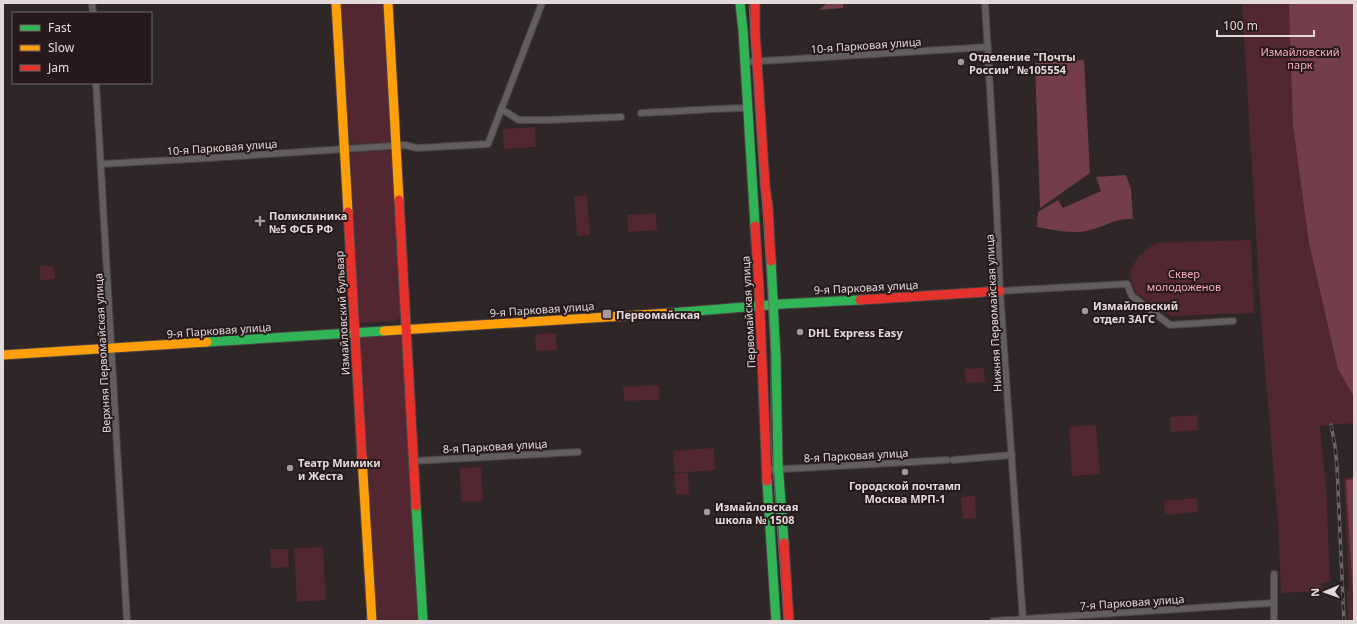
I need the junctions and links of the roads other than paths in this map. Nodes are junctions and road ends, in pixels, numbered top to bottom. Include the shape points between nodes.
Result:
1 (336, 3) edge
2 (388, 3) edge
3 (542, 3) edge
4 (740, 3) edge
5 (754, 3) edge
6 (985, 3) edge
7 (988, 47) junction
8 (746, 62) junction
9 (757, 62) junction
10 (96, 84) edge
11 (748, 108) junction
12 (501, 109) junction
13 (641, 113) dead end
14 (622, 117) dead end
15 (396, 146) junction
16 (345, 149) junction
17 (101, 164) junction
18 (1000, 291) junction
19 (774, 304) junction
20 (760, 305) junction
21 (1233, 321) dead end
22 (406, 330) junction
23 (355, 333) junction
24 (111, 349) junction
25 (3, 355) edge
26 (578, 452) dead end
27 (1012, 455) junction
28 (413, 461) junction
29 (766, 470) junction
30 (778, 470) junction
31 (1274, 574) dead end
32 (1274, 603) junction
33 (1023, 620) edge
34 (127, 621) edge
35 (372, 621) edge
36 (423, 621) edge
37 (776, 621) edge
38 (788, 621) edge
39 (993, 621) edge
40 (1274, 621) edge

1 - 16 main road, Измайловский бульвар
2 - 15 main road
3 - 12 street
4 - 8 main road, Первомайская улица
5 - 9 main road
6 - 7 street, Нижняя Первомайская улица
7 - 9 street, 10-я Парковая улица
7 - 18 street, Нижняя Первомайская улица
8 - 9 street, 10-я Парковая улица
8 - 11 main road, Первомайская улица
9 - 19 main road
10 - 17 street, Верхняя Первомайская улица
11 - 13 street
11 - 20 main road, Первомайская улица
12 - 14 street via 519,120
12 - 15 street, 10-я Парковая улица via 488,144 416,148
15 - 16 street, 10-я Парковая улица
15 - 22 main road
16 - 17 street, 10-я Парковая улица
16 - 23 main road, Измайловский бульвар
17 - 24 street, Верхняя Первомайская улица
18 - 19 main road, 9-я Парковая улица
18 - 21 street, 9-я Парковая улица via 1128,284 1132,296 1170,325
18 - 27 street, Нижняя Первомайская улица
19 - 20 main road, 9-я Парковая улица
19 - 30 main road
20 - 22 main road, 9-я Парковая улица
20 - 29 main road, Первомайская улица
22 - 23 main road, 9-я Парковая улица
22 - 28 main road
23 - 24 main road, 9-я Парковая улица
23 - 35 main road, Измайловский бульвар
24 - 25 main road, 9-я Парковая улица
24 - 34 street, Верхняя Первомайская улица
26 - 28 street, 8-я Парковая улица
27 - 30 street, 8-я Парковая улица
27 - 33 street, Нижняя Первомайская улица
28 - 36 main road
29 - 30 street, 8-я Парковая улица
29 - 37 main road, Первомайская улица
30 - 38 main road
31 - 32 street
32 - 33 street, 7-я Парковая улица
32 - 40 street
33 - 39 street, 7-я Парковая улица

